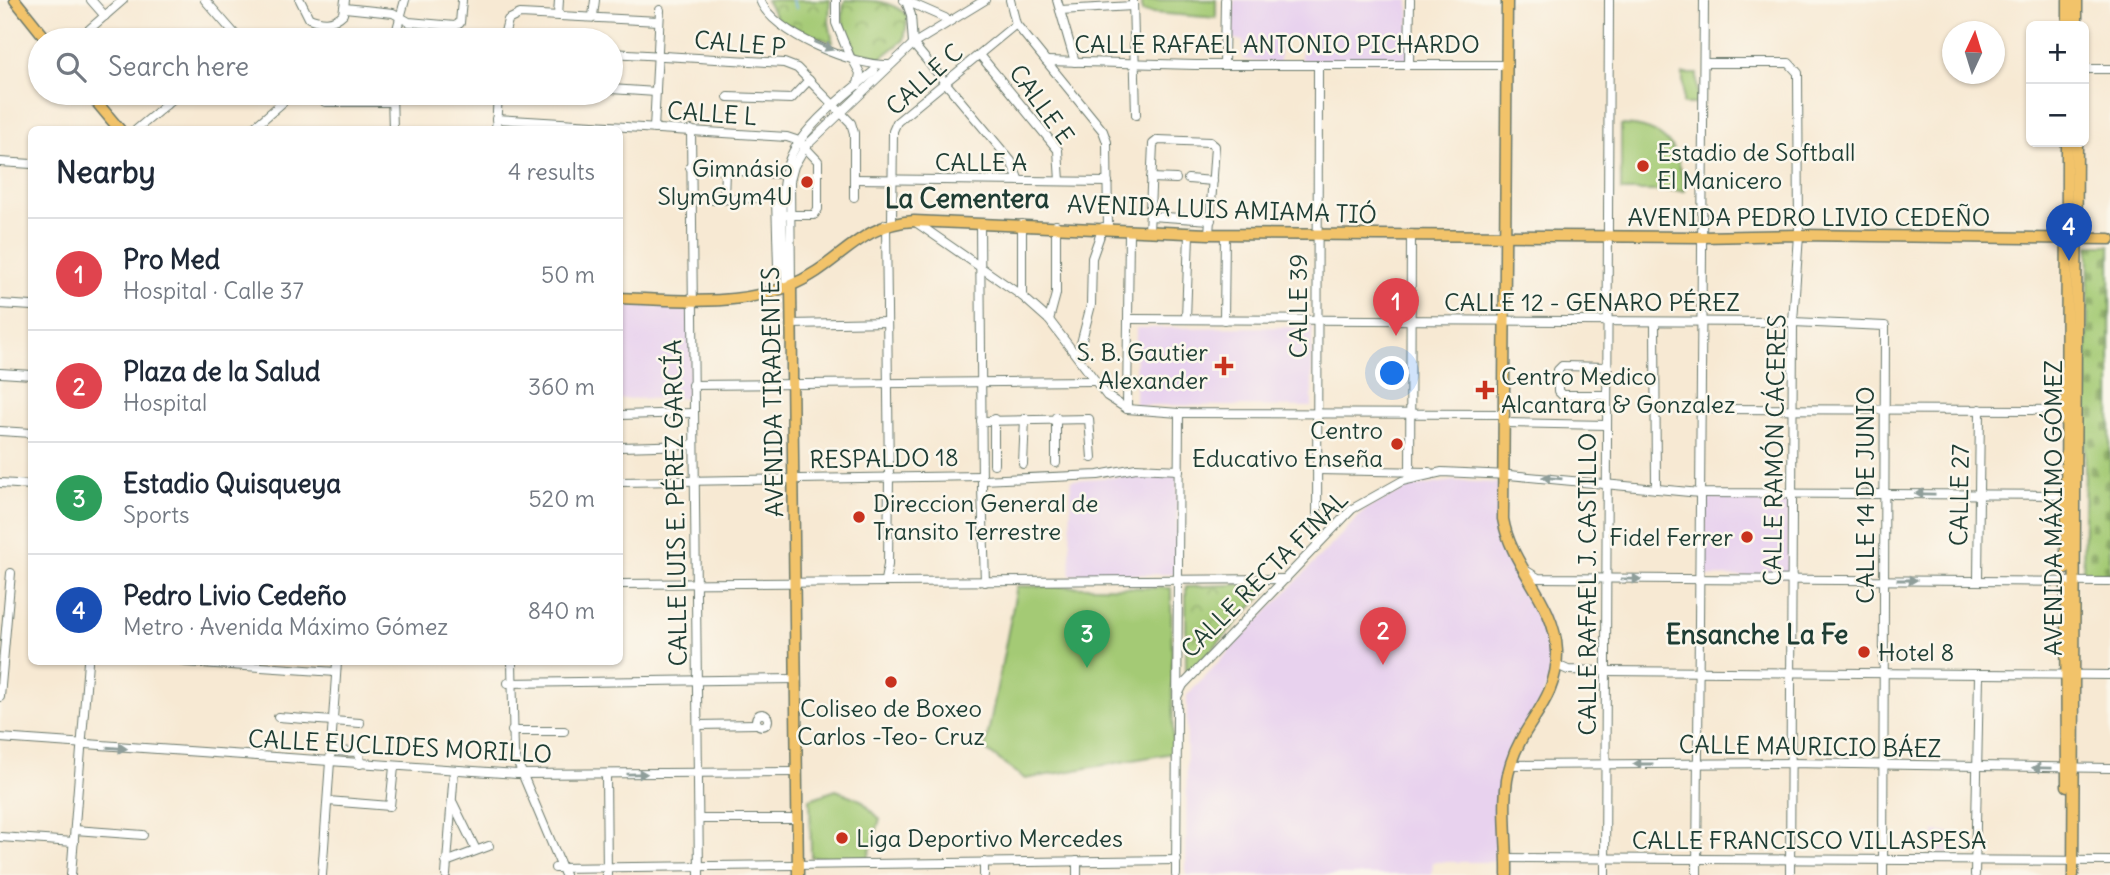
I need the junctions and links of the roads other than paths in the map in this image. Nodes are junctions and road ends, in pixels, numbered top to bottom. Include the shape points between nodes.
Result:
1 (15, 0) edge
2 (91, 0) edge
3 (123, 0) edge
4 (205, 0) edge
5 (300, 0) edge
6 (405, 0) edge
7 (462, 0) edge
8 (559, 0) edge
9 (595, 0) edge
10 (760, 0) edge
11 (836, 0) edge
12 (975, 0) edge
13 (985, 0) edge
14 (1010, 0) edge
15 (1057, 0) edge
16 (1225, 0) edge
17 (1410, 0) edge
18 (1507, 0) edge
19 (1609, 0) edge
20 (1704, 0) edge
21 (2068, 0) edge
22 (2077, 0) edge
23 (905, 1) edge
24 (1133, 3) edge
25 (345, 4) edge
26 (660, 10) dead end
27 (1060, 10) junction
28 (558, 15) junction
29 (105, 16) junction
30 (593, 16) junction
31 (946, 18) junction
32 (401, 19) junction
33 (659, 21) junction
34 (2068, 21) edge
35 (2077, 21) edge
36 (1016, 24) junction
37 (37, 28) edge
38 (91, 28) edge
39 (230, 28) edge
40 (398, 28) edge
41 (505, 28) edge
42 (912, 41) junction
43 (623, 54) edge
44 (980, 55) junction
45 (658, 56) junction
46 (852, 59) junction
47 (1046, 61) junction
48 (1075, 62) junction
49 (1705, 63) junction
50 (1135, 64) junction
51 (884, 65) junction
52 (1224, 65) junction
53 (1318, 65) junction
54 (1409, 65) junction
55 (1507, 65) junction
56 (2089, 69) edge
57 (2110, 69) edge
58 (809, 80) junction
59 (946, 83) junction
60 (858, 85) junction
61 (623, 90) edge
62 (656, 92) junction
63 (728, 97) dead end
64 (100, 105) edge
65 (166, 105) edge
66 (280, 105) edge
67 (392, 105) edge
68 (497, 105) edge
69 (838, 107) junction
70 (1136, 115) dead end
71 (496, 119) junction
72 (117, 126) edge
73 (141, 126) edge
74 (256, 126) edge
75 (393, 126) edge
76 (496, 126) edge
77 (543, 126) edge
78 (623, 128) edge
79 (654, 129) junction
80 (691, 130) junction
81 (802, 144) junction
82 (2067, 147) edge
83 (2077, 147) edge
84 (0, 162) edge
85 (28, 164) edge
86 (691, 167) junction
87 (725, 170) junction
88 (788, 175) junction
89 (1151, 178) junction
90 (854, 179) junction
91 (1176, 179) dead end
92 (1188, 179) dead end
93 (892, 181) junction
94 (1018, 181) junction
95 (1060, 181) junction
96 (1213, 181) junction
97 (1108, 182) junction
98 (854, 197) dead end
99 (757, 198) dead end
100 (724, 199) junction
101 (713, 200) dead end
102 (781, 208) junction
103 (1150, 216) junction
104 (1211, 220) junction
105 (914, 221) junction
106 (889, 223) junction
107 (980, 223) junction
108 (1021, 224) junction
109 (1056, 225) junction
110 (1105, 228) junction
111 (1129, 231) junction
112 (1149, 232) junction
113 (1189, 233) junction
114 (1209, 234) junction
115 (1225, 234) junction
116 (1318, 234) junction
117 (1411, 234) junction
118 (1508, 235) junction
119 (1799, 235) junction
120 (1607, 237) junction
121 (1701, 237) junction
122 (2071, 239) junction
123 (2110, 239) edge
124 (778, 267) dead end
125 (981, 269) junction
126 (789, 286) junction
127 (1022, 296) junction
128 (623, 298) edge
129 (691, 300) junction
130 (0, 304) edge
131 (28, 306) edge
132 (1130, 319) junction
133 (1186, 319) junction
134 (1049, 320) junction
135 (1224, 320) junction
136 (1317, 320) junction
137 (1506, 320) junction
138 (1410, 321) junction
139 (1609, 322) junction
140 (1656, 322) junction
141 (1701, 322) junction
142 (887, 323) junction
143 (1793, 323) junction
144 (791, 324) junction
145 (1885, 326) joint
146 (1078, 355) junction
147 (1608, 367) junction
148 (0, 373) edge
149 (28, 375) edge
150 (1094, 381) junction
151 (981, 382) junction
152 (790, 384) junction
153 (888, 384) junction
154 (692, 385) junction
155 (1607, 395) junction
156 (1127, 409) junction
157 (1702, 409) junction
158 (1885, 409) junction
159 (1794, 410) junction
160 (1979, 410) junction
161 (2071, 410) junction
162 (693, 413) junction
163 (1179, 413) junction
164 (1317, 413) junction
165 (1409, 414) junction
166 (623, 415) edge
167 (1025, 418) junction
168 (1056, 418) junction
169 (1506, 418) junction
170 (994, 419) junction
171 (981, 421) junction
172 (1607, 425) junction
173 (0, 431) edge
174 (28, 433) edge
175 (693, 445) junction
176 (623, 447) edge
177 (1092, 457) dead end
178 (1056, 463) dead end
179 (993, 464) dead end
180 (1023, 464) dead end
181 (1179, 470) junction
182 (1317, 470) junction
183 (1505, 474) junction
184 (1409, 475) junction
185 (889, 477) junction
186 (981, 478) junction
187 (792, 479) junction
188 (623, 482) edge
189 (695, 482) junction
190 (1607, 483) junction
191 (0, 484) edge
192 (28, 485) edge
193 (1656, 489) junction
194 (1700, 493) junction
195 (1793, 493) junction
196 (1886, 493) junction
197 (1978, 494) junction
198 (2071, 495) junction
199 (1317, 546) junction
200 (1525, 570) junction
201 (11, 573) dead end
202 (1538, 578) junction
203 (1286, 579) junction
204 (1607, 579) junction
205 (1178, 580) junction
206 (1700, 580) junction
207 (1884, 580) junction
208 (1978, 580) junction
209 (889, 581) junction
210 (1791, 581) junction
211 (2070, 581) junction
212 (985, 582) junction
213 (2110, 582) edge
214 (792, 583) junction
215 (623, 584) edge
216 (696, 584) junction
217 (88, 665) edge
218 (261, 665) edge
219 (337, 665) edge
220 (510, 665) edge
221 (1560, 667) junction
222 (1604, 671) junction
223 (336, 672) junction
224 (1698, 673) junction
225 (1790, 673) junction
226 (1883, 674) junction
227 (1979, 674) junction
228 (2070, 674) junction
229 (2110, 675) edge
230 (794, 679) junction
231 (697, 680) junction
232 (510, 682) junction
233 (1178, 695) junction
234 (0, 697) edge
235 (278, 717) dead end
236 (333, 721) junction
237 (360, 723) dead end
238 (758, 724) dead end
239 (698, 725) junction
240 (512, 731) junction
241 (564, 731) dead end
242 (0, 738) edge
243 (81, 745) junction
244 (330, 756) junction
245 (1790, 763) junction
246 (1605, 764) junction
247 (1697, 764) junction
248 (1883, 764) junction
249 (1513, 765) junction
250 (394, 767) junction
251 (1976, 767) junction
252 (2070, 768) junction
253 (2110, 768) edge
254 (454, 771) junction
255 (795, 772) junction
256 (698, 773) junction
257 (519, 774) junction
258 (606, 775) junction
259 (328, 801) junction
260 (453, 803) junction
261 (699, 819) junction
262 (792, 819) junction
263 (75, 830) junction
264 (143, 835) dead end
265 (0, 837) edge
266 (74, 842) junction
267 (489, 846) dead end
268 (476, 850) junction
269 (1510, 858) junction
270 (1605, 858) junction
271 (1698, 859) junction
272 (1790, 859) junction
273 (1177, 860) junction
274 (1883, 860) junction
275 (1976, 860) junction
276 (1077, 861) junction
277 (2070, 861) junction
278 (2110, 861) edge
279 (446, 862) junction
280 (984, 862) junction
281 (892, 863) junction
282 (699, 865) junction
283 (795, 870) edge
284 (560, 871) edge
285 (607, 871) edge
286 (71, 875) edge
287 (322, 875) edge
288 (446, 875) edge
289 (699, 875) edge
290 (892, 875) edge
291 (984, 875) edge
292 (1077, 875) edge
293 (1176, 875) edge
294 (1507, 875) edge
295 (1513, 875) edge
296 (1605, 875) edge
297 (1697, 875) edge
298 (1790, 875) edge
299 (1883, 875) edge
300 (1975, 875) edge
301 (2067, 875) edge
302 (2073, 875) edge

1 - 37 main road
2 - 29 street
3 - 29 street
4 - 39 street
5 - 25 street via 310,18 323,22 339,18
6 - 32 street
7 - 32 street via 457,26
8 - 28 street
9 - 30 street
10 -> 46 street via 768,15 786,30
11 - 46 street via 836,23
12 - 31 street, AVENIDA TIRADENTES
13 - 42 street, AVENIDA TIRADENTES
14 - 36 street
15 - 27 street
16 - 52 street
17 - 54 street
18 - 55 main road
19 - 120 street, CALLE RAFAEL J. CASTILLO
20 - 49 street
21 - 34 main road
22 - 35 main road
23 - 31 street
23 - 42 street
24 - 27 street
24 - 50 street
25 - 32 street via 393,13
26 - 33 street
27 - 48 street
28 - 30 street
28 - 41 street via 515,15
29 - 38 street
30 - 33 street
31 - 42 street, AVENIDA TIRADENTES
32 - 40 street
33 - 45 street
36 - 44 street, CALLE C
36 - 47 street
42 - 51 street, AVENIDA TIRADENTES
42 - 59 street
43 - 45 street, CALLE P
44 - 59 street, CALLE C
44 - 95 street, CALLE E via 1058,150
45 - 58 street, CALLE P via 784,63
45 - 62 street
46 - 51 street
46 - 60 street via 860,73
47 - 48 street, CALLE RAFAEL ANTONIO PICHARDO
47 - 97 street via 1103,131 1108,142
48 - 50 street, CALLE RAFAEL ANTONIO PICHARDO
49 - 119 street, CALLE RAMÓN CÁCERES via 1795,66
49 - 121 street
50 - 52 street, CALLE RAFAEL ANTONIO PICHARDO
50 - 70 street
51 - 60 street, AVENIDA TIRADENTES
51 - 69 street, AVENIDA TIRADENTES
52 - 53 street, CALLE RAFAEL ANTONIO PICHARDO
53 - 54 street, CALLE RAFAEL ANTONIO PICHARDO
53 - 116 street, CALLE 39
54 - 55 street, CALLE RAFAEL ANTONIO PICHARDO
55 - 118 main road
56 - 57 street
58 - 63 street via 791,99
58 - 69 street, CALLE P
59 - 93 street, CALLE C via 897,122
59 - 94 street via 1011,161
60 - 69 street, AVENIDA TIRADENTES
61 - 62 street
62 - 79 street
64 - 72 main road
65 - 73 street
66 - 74 street
67 - 75 street
68 - 71 street
69 - 81 street, AVENIDA TIRADENTES
69 - 90 street, CALLE P via 855,133
71 - 76 street
71 - 77 street, CALLE L
78 - 79 street, CALLE L
79 - 80 street, CALLE L
80 - 81 street, CALLE L via 787,137
80 - 86 street, CALLE LUIS E. PÉREZ GARCÍA
81 - 88 street, AVENIDA TIRADENTES
81 - 102 street via 818,161 818,209 814,215
82 - 122 main road, AVENIDA MÁXIMO GÓMEZ
83 - 122 main road, AVENIDA MÁXIMO GÓMEZ
84 - 85 street
86 - 87 street
86 - 129 street, CALLE LUIS E. PÉREZ GARCÍA
87 - 88 street
87 - 100 street
88 - 102 street, AVENIDA TIRADENTES
89 - 91 street
89 - 96 street via 1155,142 1210,142 1215,146
89 - 103 street
90 - 93 street, CALLE A
90 - 98 street, CALLE P
92 - 96 street
93 - 94 street, CALLE A
93 - 106 street, CALLE C
94 - 95 street, CALLE A
95 - 97 street, CALLE A
96 - 104 street
97 - 110 street
99 - 100 street
100 - 101 street
102 - 124 street
102 - 126 street, AVENIDA TIRADENTES
103 - 104 street
103 - 112 street
104 - 114 street
105 - 106 main road, AVENIDA LUIS AMIAMA TIÓ
105 - 107 main road, AVENIDA LUIS AMIAMA TIÓ
105 - 125 street
106 - 126 main road, AVENIDA LUIS AMIAMA TIÓ via 872,230 821,270
106 - 142 street, CALLE C
107 - 108 main road, AVENIDA LUIS AMIAMA TIÓ
107 - 125 street
108 - 109 main road, AVENIDA LUIS AMIAMA TIÓ
108 - 127 street
109 - 110 main road, AVENIDA LUIS AMIAMA TIÓ
109 - 134 street via 1056,294
110 - 111 main road, AVENIDA LUIS AMIAMA TIÓ
110 - 146 street via 1092,258 1091,305
111 - 112 main road, AVENIDA LUIS AMIAMA TIÓ
111 - 132 street
112 - 113 main road, AVENIDA LUIS AMIAMA TIÓ
113 - 114 main road, AVENIDA LUIS AMIAMA TIÓ
113 - 133 street
114 - 115 main road, AVENIDA LUIS AMIAMA TIÓ
115 - 116 main road, AVENIDA LUIS AMIAMA TIÓ
115 - 135 street
116 - 117 main road, AVENIDA LUIS AMIAMA TIÓ
116 - 136 street, CALLE 39
117 - 118 main road, AVENIDA LUIS AMIAMA TIÓ
117 - 138 street
118 - 120 main road, AVENIDA PEDRO LIVIO CEDEÑO
118 - 137 main road
119 - 121 main road, AVENIDA PEDRO LIVIO CEDEÑO
119 - 122 main road, AVENIDA PEDRO LIVIO CEDEÑO
119 - 143 street, CALLE RAMÓN CÁCERES
120 - 121 main road, AVENIDA PEDRO LIVIO CEDEÑO
120 - 139 street, CALLE RAFAEL J. CASTILLO
121 - 141 street
122 - 123 main road, AVENIDA PEDRO LIVIO CEDEÑO
122 - 161 main road, AVENIDA MÁXIMO GÓMEZ
125 - 127 street
125 - 151 street
126 - 129 main road, AVENIDA LUIS AMIAMA TIÓ via 755,295
126 - 144 main road, AVENIDA TIRADENTES
126 - 152 main road, AVENIDA TIRADENTES
127 - 134 street
128 - 129 main road, AVENIDA LUIS AMIAMA TIÓ
129 - 154 street, CALLE LUIS E. PÉREZ GARCÍA
130 - 131 street
132 - 133 street, CALLE 12 - GENARO PÉREZ
132 - 156 street
133 - 135 street, CALLE 12 - GENARO PÉREZ
134 - 146 street
135 - 136 street, CALLE 12 - GENARO PÉREZ
136 - 138 street, CALLE 12 - GENARO PÉREZ
136 - 164 street, CALLE 39
137 - 138 street, CALLE 12 - GENARO PÉREZ
137 - 139 street, CALLE 12 - GENARO PÉREZ
137 - 169 main road
138 - 165 street
139 - 140 street, CALLE 12 - GENARO PÉREZ
139 - 147 street, CALLE RAFAEL J. CASTILLO
140 - 141 street, CALLE 12 - GENARO PÉREZ
140 - 193 street
141 - 143 street, CALLE 12 - GENARO PÉREZ
141 - 157 street
142 - 144 street
142 - 153 street, CALLE C
143 - 145 street, CALLE 12 - GENARO PÉREZ
143 - 159 street, CALLE RAMÓN CÁCERES
144 - 152 main road, AVENIDA TIRADENTES
145 - 158 street, CALLE 14 DE JUNIO
146 - 150 street
147 - 155 street, CALLE RAFAEL J. CASTILLO
147 - 155 street via 1562,366 1558,370 1562,396
148 - 149 street
150 - 151 street
150 - 156 street
151 - 153 street
151 - 171 street
152 - 153 street
152 - 154 street
152 - 187 main road, AVENIDA TIRADENTES
153 - 185 street, CALLE C
154 - 162 street, CALLE LUIS E. PÉREZ GARCÍA
155 - 172 street, CALLE RAFAEL J. CASTILLO
156 - 163 street
157 - 159 street
157 - 194 street
158 - 159 street
158 - 160 street
158 - 196 street, CALLE 14 DE JUNIO
159 - 195 street, CALLE RAMÓN CÁCERES
160 - 161 street
160 - 197 street, CALLE 27
161 - 198 main road, AVENIDA MÁXIMO GÓMEZ
162 - 166 street
162 - 175 street, CALLE LUIS E. PÉREZ GARCÍA
163 - 164 street
163 - 181 street
164 - 165 street
164 - 182 street, CALLE 39
165 - 169 street
165 - 184 street
167 - 168 street
167 - 170 street
167 - 180 street
168 - 177 street via 1091,420
168 - 178 street
169 - 172 street
169 - 183 main road
170 - 171 street
170 - 179 street
171 - 186 street
172 - 190 street, CALLE RAFAEL J. CASTILLO
173 - 174 street
175 - 176 street
175 - 189 street, CALLE LUIS E. PÉREZ GARCÍA
181 - 186 street, RESPALDO 18 via 1136,468 1098,475
181 - 205 street
182 - 184 street
182 - 199 street, CALLE 39
183 - 184 street, CALLE RECTA FINAL
190 -> 183 street, CALLE RECTA FINAL
183 - 200 main road via 1506,537
183 - 202 main road via 1514,540
184 - 199 street, CALLE RECTA FINAL via 1352,509
185 - 186 street, RESPALDO 18
185 - 187 street, RESPALDO 18
185 - 209 street, CALLE C
186 - 212 street
187 - 189 street, RESPALDO 18
187 - 214 main road, AVENIDA TIRADENTES
188 - 189 street, RESPALDO 18
189 - 216 street, CALLE LUIS E. PÉREZ GARCÍA
190 - 193 street, CALLE RECTA FINAL
190 - 204 street, CALLE RAFAEL J. CASTILLO
191 - 192 street
193 - 194 street, CALLE RECTA FINAL
194 - 195 street, CALLE RECTA FINAL
194 - 206 street
195 - 196 street, CALLE RECTA FINAL
195 - 210 street, CALLE RAMÓN CÁCERES
197 -> 196 street, CALLE RECTA FINAL
196 - 207 street, CALLE 14 DE JUNIO
197 - 198 street, CALLE RECTA FINAL
197 - 208 street, CALLE 27
198 - 211 main road, AVENIDA MÁXIMO GÓMEZ
199 - 203 street, CALLE RECTA FINAL
200 - 202 street
200 - 221 main road via 1553,627
201 - 234 street
202 - 204 street
202 - 221 main road via 1562,635
203 - 205 street
203 - 233 street, CALLE RECTA FINAL
204 -> 206 street
204 - 222 street, CALLE RAFAEL J. CASTILLO
205 - 212 street
205 - 233 street
206 - 210 street
206 - 224 street
207 -> 208 street
207 - 210 street
207 - 226 street, CALLE 14 DE JUNIO
208 - 211 street
209 - 212 street
209 - 214 street
210 - 225 street, CALLE RAMÓN CÁCERES
211 - 213 street
211 - 228 main road, AVENIDA MÁXIMO GÓMEZ
214 - 216 street
214 - 230 main road, AVENIDA TIRADENTES
215 - 216 street
216 - 231 street, CALLE LUIS E. PÉREZ GARCÍA
217 - 243 street
218 - 223 street
219 - 223 street
220 - 232 street
221 - 222 street
221 - 249 main road
222 - 224 street
222 - 246 street, CALLE RAFAEL J. CASTILLO
223 - 236 street
224 - 225 street
224 - 247 street
225 - 226 street
225 - 245 street, CALLE RAMÓN CÁCERES
226 - 227 street
226 - 248 street, CALLE 14 DE JUNIO
227 - 228 street
227 - 251 street
228 - 229 street
228 - 252 main road, AVENIDA MÁXIMO GÓMEZ
230 - 231 street
230 - 255 main road, AVENIDA TIRADENTES
231 - 232 street
231 - 239 street, CALLE LUIS E. PÉREZ GARCÍA
232 - 240 street
232 - 257 street via 508,746
233 - 273 street
235 - 236 street
236 - 237 street
236 - 244 street
238 - 239 street
239 - 256 street, CALLE LUIS E. PÉREZ GARCÍA
240 - 241 street
240 - 257 street
242 - 243 street, CALLE EUCLIDES MORILLO
243 -> 244 street, CALLE EUCLIDES MORILLO
243 - 263 street
244 - 250 street, CALLE EUCLIDES MORILLO
244 - 259 street
245 - 247 street, CALLE MAURICIO BÁEZ
245 - 248 street, CALLE MAURICIO BÁEZ
245 - 272 street, CALLE RAMÓN CÁCERES
247 -> 246 street, CALLE MAURICIO BÁEZ
246 - 249 street, CALLE MAURICIO BÁEZ
246 - 270 street, CALLE RAFAEL J. CASTILLO
247 - 271 street
248 - 251 street, CALLE MAURICIO BÁEZ
248 - 274 street, CALLE 14 DE JUNIO
249 - 269 main road
250 - 254 street, CALLE EUCLIDES MORILLO
250 - 259 street via 390,806
252 -> 251 street, CALLE MAURICIO BÁEZ
251 - 275 street
252 - 253 street, CALLE MAURICIO BÁEZ
252 - 277 main road, AVENIDA MÁXIMO GÓMEZ
254 - 257 street, CALLE EUCLIDES MORILLO
254 - 260 street
255 - 256 street, CALLE EUCLIDES MORILLO
255 - 262 main road, AVENIDA TIRADENTES
255 - 283 main road, AVENIDA TIRADENTES
258 -> 256 street, CALLE EUCLIDES MORILLO
256 - 261 street, CALLE LUIS E. PÉREZ GARCÍA
257 - 258 street, CALLE EUCLIDES MORILLO
257 - 284 street
258 - 285 street
259 - 287 street
260 - 268 street
260 - 279 street
261 - 262 street
261 - 282 street, CALLE LUIS E. PÉREZ GARCÍA
262 - 283 main road, AVENIDA TIRADENTES
263 - 264 street
263 - 266 street
265 - 266 street
266 - 286 street
267 - 268 street
268 - 279 street
269 - 270 street, CALLE FRANCISCO VILLASPESA
269 - 294 main road
269 - 295 main road
270 - 271 street, CALLE FRANCISCO VILLASPESA
270 - 296 street, CALLE RAFAEL J. CASTILLO
271 - 272 street, CALLE FRANCISCO VILLASPESA
271 - 297 street
272 - 274 street, CALLE FRANCISCO VILLASPESA
272 - 298 street, CALLE RAMÓN CÁCERES
273 - 276 street
273 - 293 street
274 - 275 street, CALLE FRANCISCO VILLASPESA
274 - 299 street, CALLE 14 DE JUNIO
275 - 277 street, CALLE FRANCISCO VILLASPESA
275 - 300 street
276 - 280 street
276 - 292 street
277 - 278 street, CALLE FRANCISCO VILLASPESA
277 - 301 main road, AVENIDA MÁXIMO GÓMEZ
277 - 302 main road, AVENIDA MÁXIMO GÓMEZ
279 - 288 street
280 - 281 street
280 - 291 street
281 - 283 street
281 - 290 street
282 - 283 street
282 - 285 street
282 - 289 street, CALLE LUIS E. PÉREZ GARCÍA
284 - 285 street

